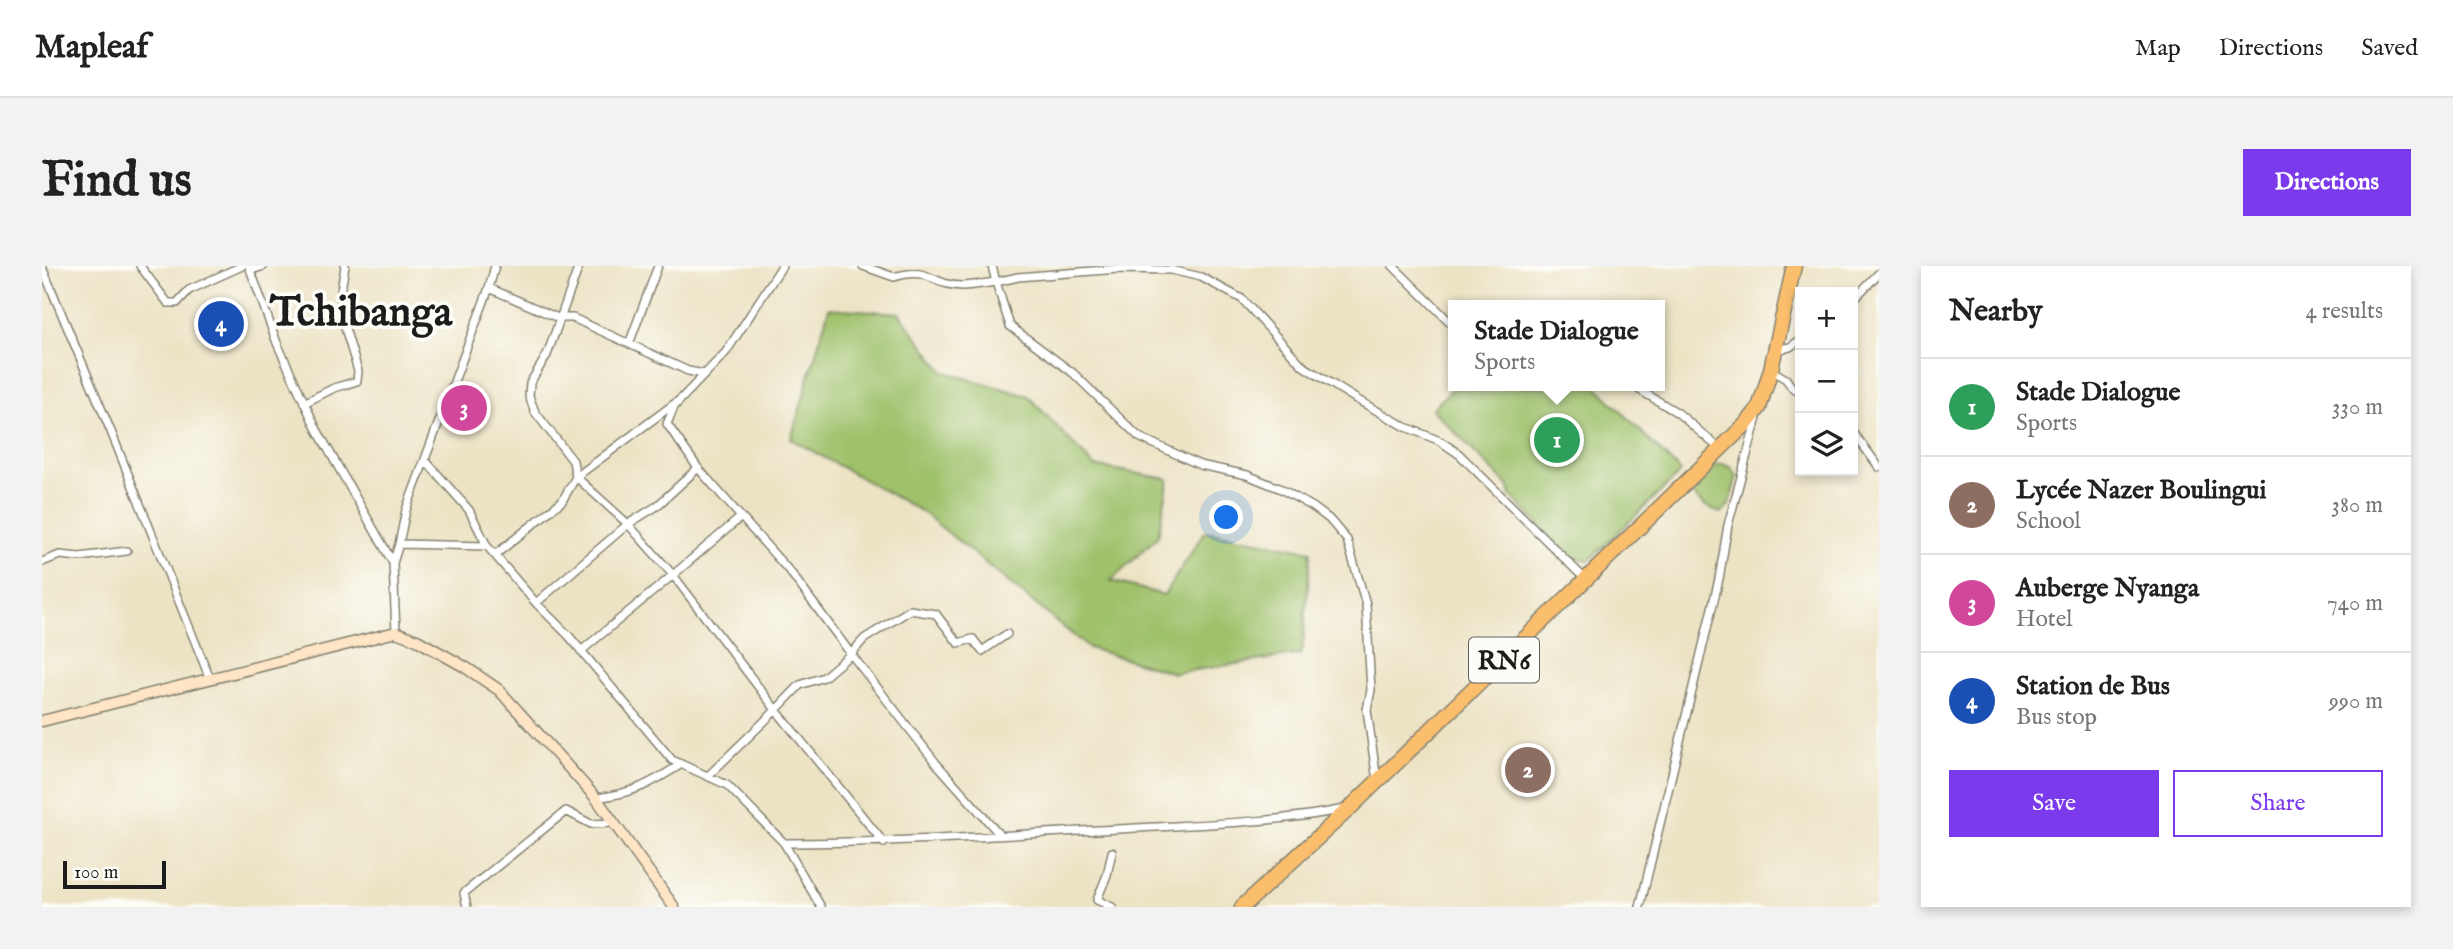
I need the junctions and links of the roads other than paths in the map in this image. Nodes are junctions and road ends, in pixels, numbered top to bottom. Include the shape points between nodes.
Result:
1 (140, 266) edge
2 (242, 266) edge
3 (264, 266) edge
4 (345, 266) edge
5 (495, 266) edge
6 (579, 266) edge
7 (658, 266) edge
8 (782, 266) edge
9 (863, 266) edge
10 (992, 266) edge
11 (1393, 266) edge
12 (1794, 266) edge
13 (42, 267) edge
14 (250, 268) edge
15 (1879, 273) edge
16 (996, 282) junction
17 (489, 288) junction
18 (1858, 295) edge
19 (558, 318) junction
20 (1448, 320) edge
21 (629, 344) junction
22 (1795, 344) edge
23 (1774, 351) junction
24 (1771, 369) junction
25 (705, 374) junction
26 (1795, 390) edge
27 (1642, 391) edge
28 (682, 398) junction
29 (304, 402) junction
30 (1759, 408) junction
31 (1858, 439) edge
32 (1720, 449) junction
33 (425, 460) junction
34 (1879, 467) edge
35 (698, 468) junction
36 (576, 477) junction
37 (741, 517) junction
38 (628, 524) junction
39 (399, 544) junction
40 (487, 546) junction
41 (127, 551) dead end
42 (495, 555) junction
43 (42, 562) edge
44 (393, 563) junction
45 (673, 575) junction
46 (1584, 578) junction
47 (536, 603) junction
48 (396, 632) junction
49 (1007, 635) dead end
50 (581, 651) junction
51 (851, 654) junction
52 (210, 679) junction
53 (776, 710) junction
54 (42, 721) edge
55 (680, 765) junction
56 (708, 776) junction
57 (1377, 781) junction
58 (596, 798) junction
59 (1351, 807) junction
60 (613, 823) junction
61 (1002, 836) junction
62 (884, 843) junction
63 (784, 844) junction
64 (1112, 852) dead end
65 (467, 907) edge
66 (674, 907) edge
67 (821, 907) edge
68 (1112, 907) edge
69 (1242, 907) edge
70 (1640, 907) edge

1 - 2 street via 168,303 177,303 190,290
3 - 14 street
4 - 29 street via 341,315 357,381
5 - 17 street
6 - 19 street
7 - 21 street
8 - 25 street via 726,352
9 - 16 street via 894,277 920,270 961,286
10 - 16 street
11 - 20 street
12 - 23 highway, RN6
13 - 52 street
14 - 29 street
15 - 18 street
16 - 46 street via 1018,276 1118,269 1171,270 1201,277 1242,299 1303,366 1356,400 1440,440 1459,454
16 - 57 street via 1010,326 1073,373 1139,437 1200,465 1247,475 1279,488 1329,519 1347,540 1366,604 1371,690 1367,710
17 - 19 street
17 - 33 street
19 - 21 street via 573,318
19 - 36 street via 547,355 530,383 529,396 535,412 573,461
21 - 25 street
22 - 23 street
23 - 24 highway, RN6
24 - 26 street
24 - 30 highway, RN6
25 - 28 street
27 - 32 street via 1678,412
28 - 35 street via 667,424
28 - 36 street
29 - 44 street
30 - 32 highway, RN6
30 - 70 street
31 - 34 street
32 - 46 highway, RN6
33 - 39 street
33 - 40 street via 469,510
35 - 37 street
35 - 38 street via 657,506
36 - 38 street
36 - 42 street via 562,500
37 - 45 street
37 - 51 street via 811,598
38 - 45 street
38 - 47 street
39 - 40 street
39 - 44 street
40 - 42 street
41 - 43 street via 60,555
42 - 47 street
44 - 48 street
45 - 50 street
45 - 53 street
46 - 57 highway, RN6
47 - 50 street
48 - 52 street
48 - 58 street via 499,690
49 - 51 street via 982,650 973,639 958,643 936,614 910,610 864,639
50 - 55 street
51 - 53 street via 824,677 800,685
51 - 61 street via 936,763
52 - 54 street
53 - 56 street
53 - 62 street
55 - 56 street
55 - 58 street via 646,786
56 - 63 street via 727,785
57 - 59 highway, RN6
58 - 60 street
59 - 61 street via 1236,823
59 - 69 highway, RN6
60 - 65 street via 591,824 566,811 464,893
60 - 66 street
61 - 62 street
62 - 63 street
63 - 67 street
64 - 68 street via 1097,900

